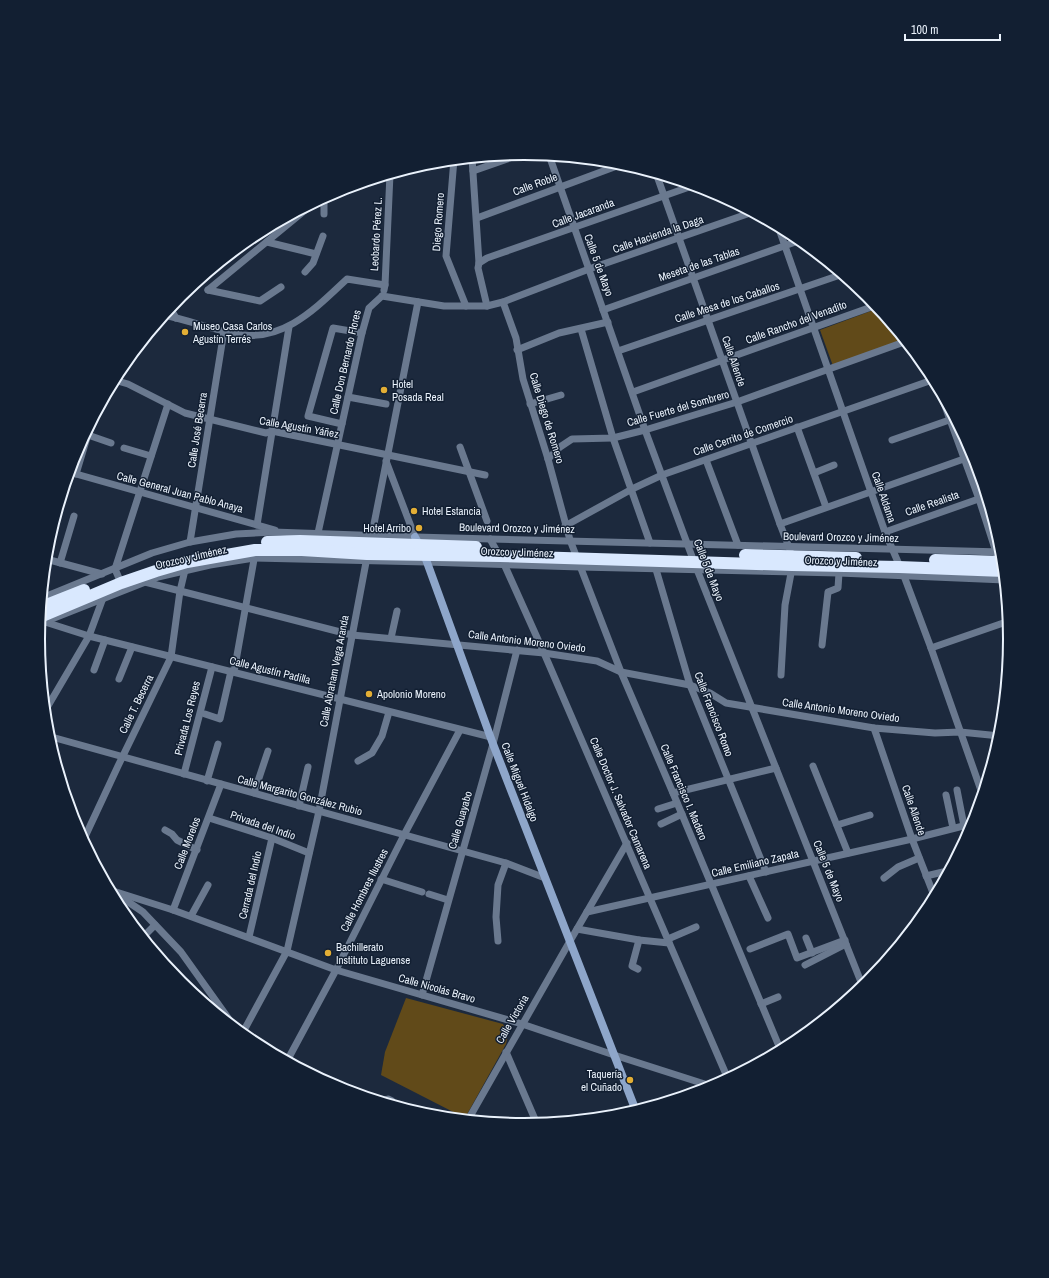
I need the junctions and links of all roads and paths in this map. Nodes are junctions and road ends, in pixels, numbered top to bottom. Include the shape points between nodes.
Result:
1 (502, 161) edge
2 (550, 161) edge
3 (472, 163) edge
4 (454, 165) edge
5 (612, 168) edge
6 (473, 171) junction
7 (390, 179) edge
8 (658, 179) edge
9 (560, 187) junction
10 (687, 188) edge
11 (664, 196) junction
12 (324, 204) edge
13 (324, 214) dead end
14 (747, 214) edge
15 (476, 218) junction
16 (281, 226) edge
17 (574, 228) junction
18 (781, 234) edge
19 (323, 236) dead end
20 (679, 238) junction
21 (267, 242) junction
22 (794, 243) edge
23 (785, 246) junction
24 (316, 254) junction
25 (479, 263) junction
26 (589, 269) junction
27 (305, 272) dead end
28 (838, 276) edge
29 (694, 278) junction
30 (385, 285) junction
31 (281, 287) dead end
32 (801, 289) junction
33 (382, 296) junction
34 (418, 302) junction
35 (503, 302) junction
36 (466, 306) junction
37 (487, 306) junction
38 (871, 307) edge
39 (603, 310) junction
40 (173, 313) edge
41 (170, 316) edge
42 (176, 318) junction
43 (708, 319) junction
44 (608, 322) junction
45 (289, 327) junction
46 (814, 328) junction
47 (581, 329) junction
48 (224, 331) junction
49 (362, 333) junction
50 (901, 343) edge
51 (517, 350) junction
52 (618, 351) junction
53 (722, 360) junction
54 (828, 370) junction
55 (120, 382) edge
56 (929, 382) edge
57 (632, 392) junction
58 (561, 395) dead end
59 (348, 397) junction
60 (737, 402) junction
61 (168, 404) junction
62 (386, 404) dead end
63 (530, 404) junction
64 (843, 412) junction
65 (210, 419) junction
66 (951, 420) edge
67 (342, 424) junction
68 (797, 427) junction
69 (956, 429) edge
70 (645, 430) junction
71 (272, 431) junction
72 (90, 436) edge
73 (613, 438) junction
74 (892, 440) dead end
75 (111, 443) dead end
76 (751, 443) junction
77 (338, 445) junction
78 (460, 447) dead end
79 (124, 448) dead end
80 (151, 456) junction
81 (968, 457) edge
82 (387, 458) junction
83 (964, 458) junction
84 (548, 459) junction
85 (706, 460) junction
86 (834, 465) dead end
87 (468, 471) junction
88 (74, 473) edge
89 (814, 473) junction
90 (485, 475) dead end
91 (662, 475) junction
92 (632, 489) junction
93 (870, 491) junction
94 (140, 492) junction
95 (983, 498) edge
96 (979, 499) junction
97 (195, 507) junction
98 (826, 507) junction
99 (74, 516) dead end
100 (487, 521) dead end
101 (780, 524) junction
102 (257, 525) junction
103 (565, 526) junction
104 (285, 532) junction
105 (885, 532) junction
106 (318, 533) junction
107 (190, 542) junction
108 (650, 543) junction
109 (738, 545) junction
110 (995, 546) edge
111 (369, 548) junction
112 (421, 550) junction
113 (497, 552) junction
114 (255, 554) junction
115 (575, 554) junction
116 (692, 557) junction
117 (791, 560) junction
118 (51, 561) edge
119 (60, 563) junction
120 (897, 563) junction
121 (655, 564) junction
122 (186, 566) junction
123 (998, 566) edge
124 (998, 566) edge
125 (839, 573) junction
126 (102, 574) junction
127 (118, 576) junction
128 (144, 582) junction
129 (180, 591) junction
130 (47, 596) edge
131 (103, 598) junction
132 (46, 605) edge
133 (246, 608) junction
134 (397, 611) dead end
135 (46, 619) edge
136 (46, 620) edge
137 (46, 622) edge
138 (1003, 623) edge
139 (352, 635) junction
140 (89, 636) junction
141 (391, 638) junction
142 (105, 640) junction
143 (456, 644) junction
144 (822, 645) dead end
145 (132, 647) junction
146 (931, 648) junction
147 (517, 650) junction
148 (544, 653) junction
149 (171, 656) junction
150 (212, 667) junction
151 (94, 670) dead end
152 (232, 672) junction
153 (621, 672) junction
154 (781, 675) dead end
155 (119, 679) dead end
156 (690, 685) junction
157 (340, 699) junction
158 (49, 704) edge
159 (752, 707) junction
160 (389, 712) junction
161 (205, 714) dead end
162 (874, 728) junction
163 (460, 730) junction
164 (960, 732) junction
165 (994, 735) edge
166 (55, 738) edge
167 (492, 740) junction
168 (218, 744) dead end
169 (268, 751) dead end
170 (123, 757) junction
171 (358, 761) dead end
172 (813, 766) dead end
173 (308, 768) dead end
174 (776, 768) junction
175 (184, 774) junction
176 (727, 779) junction
177 (207, 780) junction
178 (221, 784) junction
179 (980, 789) edge
180 (957, 790) dead end
181 (254, 793) junction
182 (673, 793) junction
183 (946, 795) dead end
184 (677, 803) junction
185 (299, 806) junction
186 (658, 809) dead end
187 (319, 811) junction
188 (682, 814) junction
189 (870, 815) dead end
190 (209, 818) junction
191 (661, 824) dead end
192 (837, 825) junction
193 (964, 826) joint
194 (953, 828) junction
195 (165, 830) dead end
196 (86, 834) edge
197 (404, 835) junction
198 (272, 838) junction
199 (912, 839) junction
200 (627, 843) junction
201 (197, 850) junction
202 (462, 851) junction
203 (309, 853) junction
204 (848, 854) junction
205 (919, 858) junction
206 (813, 861) junction
207 (506, 863) junction
208 (766, 872) junction
209 (943, 872) dead end
210 (749, 876) junction
211 (926, 876) junction
212 (545, 878) junction
213 (884, 878) dead end
214 (382, 879) junction
215 (711, 884) junction
216 (208, 885) dead end
217 (933, 890) edge
218 (118, 893) edge
219 (121, 897) edge
220 (650, 898) junction
221 (448, 900) junction
222 (147, 902) junction
223 (174, 910) junction
224 (143, 912) junction
225 (587, 912) junction
226 (191, 916) junction
227 (768, 918) dead end
228 (155, 924) junction
229 (696, 927) dead end
230 (577, 929) junction
231 (146, 934) edge
232 (249, 937) junction
233 (806, 938) dead end
234 (639, 940) junction
235 (498, 941) dead end
236 (570, 941) junction
237 (669, 941) junction
238 (845, 942) junction
239 (750, 949) dead end
240 (287, 951) junction
241 (812, 953) junction
242 (805, 964) dead end
243 (638, 969) dead end
244 (336, 970) junction
245 (861, 981) edge
246 (422, 995) junction
247 (778, 997) dead end
248 (761, 1004) junction
249 (223, 1012) edge
250 (522, 1024) junction
251 (245, 1028) edge
252 (779, 1045) edge
253 (506, 1052) junction
254 (614, 1055) junction
255 (289, 1056) edge
256 (726, 1074) edge
257 (704, 1084) edge
258 (634, 1105) edge
259 (471, 1115) edge
260 (534, 1118) edge

1 - 6 street
2 - 9 street, Calle 5 de Mayo
3 - 6 street
4 - 36 street, Diego Romero via 446,256
5 - 9 street, Calle Roble
6 - 15 street
7 - 30 street, Leobardo Pérez L.
8 - 11 street, Calle Allende
9 - 15 street, Calle Roble
9 - 17 street, Calle 5 de Mayo
10 - 11 street, Calle Jacaranda
11 - 17 street, Calle Jacaranda
11 - 20 street, Calle Allende
12 - 13 street
14 - 20 street, Calle Hacienda la Daga
15 - 25 street
16 - 21 street
17 - 25 street, Calle Jacaranda
17 - 26 street, Calle 5 de Mayo
18 - 23 street, Calle Aldama
19 - 24 street
20 - 26 street, Calle Hacienda la Daga
20 - 29 street, Calle Allende
21 - 24 street
21 - 31 street via 208,290 260,301
22 - 23 street, Meseta de las Tablas
23 - 29 street, Meseta de las Tablas
23 - 32 street, Calle Aldama
24 - 27 street
25 - 37 street
26 - 35 street, Calle Hacienda la Daga
26 - 39 street, Calle 5 de Mayo
28 - 32 street, Calle Mesa de los Caballos
29 - 39 street, Meseta de las Tablas
29 - 43 street, Calle Allende
30 - 33 street, Leobardo Pérez L.
30 - 45 street via 347,279 313,310
32 - 43 street, Calle Mesa de los Caballos
32 - 46 street, Calle Aldama
33 - 34 street, Calle Hacienda la Daga
33 - 49 street, Calle Don Bernardo Flores via 369,308
34 - 36 street, Calle Hacienda la Daga
34 - 82 street, Calle Abraham Vega Aranda
35 - 37 street, Calle Hacienda la Daga
35 - 51 street, Calle Diego de Romero via 516,338
36 - 37 street, Calle Hacienda la Daga
38 - 46 street, Calle Rancho del Venadito
39 - 44 street, Calle 5 de Mayo
40 - 42 street
41 - 42 street
42 - 48 street
43 - 52 street, Calle Mesa de los Caballos
43 - 53 street, Calle Allende
44 - 47 street
44 - 52 street, Calle 5 de Mayo
45 - 48 street via 262,336
45 - 71 street
46 - 53 street, Calle Rancho del Venadito
46 - 54 street, Calle Aldama
47 - 51 street via 560,333
47 - 73 street
48 - 65 street, Calle José Becerra
49 - 59 street, Calle Don Bernardo Flores
49 - 67 street via 333,328 308,416
50 - 54 street, Calle Fuerte del Sombrero
51 - 63 street, Calle Diego de Romero
52 - 57 street, Calle 5 de Mayo
53 - 57 street, Calle Rancho del Venadito
53 - 60 street, Calle Allende
54 - 60 street, Calle Fuerte del Sombrero
54 - 64 street, Calle Aldama
55 - 61 street, Calle Agustín Yáñez
56 - 64 street, Calle Cerrito de Comercio
57 - 70 street, Calle 5 de Mayo
58 - 63 street
59 - 62 street
59 - 67 street, Calle Don Bernardo Flores
60 - 70 street, Calle Fuerte del Sombrero
60 - 76 street, Calle Allende
61 - 65 street, Calle Agustín Yáñez via 185,413
61 - 80 street
63 - 84 street, Calle Diego de Romero
64 - 68 street, Calle Cerrito de Comercio
64 - 93 street, Calle Aldama
65 - 71 street, Calle Agustín Yáñez via 266,432
65 - 97 street, Calle José Becerra
66 - 74 street
67 - 77 street, Calle Don Bernardo Flores
68 - 76 street, Calle Cerrito de Comercio
68 - 89 street
69 - 83 street
70 - 73 street, Calle Fuerte del Sombrero
70 - 91 street, Calle 5 de Mayo
71 - 77 street, Calle Agustín Yáñez
71 - 102 street
72 - 75 street
73 - 84 street, Calle Fuerte del Sombrero via 572,439
73 - 92 street
76 - 85 street, Calle Cerrito de Comercio
76 - 101 street, Calle Allende
77 - 82 street, Calle Agustín Yáñez
77 - 106 street, Calle Don Bernardo Flores
78 - 87 street
79 - 80 street
80 - 94 street
81 - 83 street
82 - 87 street, Calle Agustín Yáñez
82 - 111 street, Calle Abraham Vega Aranda
82 - 112 street, Calle Miguel Hidalgo
83 - 93 street
83 - 96 street
84 - 103 street, Calle Diego de Romero
85 - 91 street, Calle Cerrito de Comercio
85 - 109 street
86 - 89 street
87 - 90 street, Calle Agustín Yáñez
87 - 100 street
88 - 94 street, Calle General Juan Pablo Anaya
89 - 98 street
91 - 92 street, Calle Cerrito de Comercio
91 - 116 street, Calle 5 de Mayo
92 - 103 street, Calle Cerrito de Comercio
92 - 108 street
93 - 98 street
93 - 105 street, Calle Aldama
94 - 97 street, Calle General Juan Pablo Anaya
94 - 127 street
95 - 96 street, Calle Realista
96 - 105 street, Calle Realista
96 - 110 street
97 - 102 street, Calle General Juan Pablo Anaya
97 - 107 street, Calle José Becerra
98 - 101 street
99 - 119 street
101 - 117 street, Calle Allende
102 - 104 street, Calle General Juan Pablo Anaya
103 - 115 street, Calle Diego de Romero
104 - 106 street, Boulevard Orozco y Jiménez
104 - 107 street, Boulevard Orozco y Jiménez via 236,534
105 - 120 street, Calle Aldama
106 - 111 street, Boulevard Orozco y Jiménez
107 - 127 street, Boulevard Orozco y Jiménez via 152,553
108 - 115 street, Boulevard Orozco y Jiménez
108 - 116 street, Boulevard Orozco y Jiménez
109 - 116 street, Boulevard Orozco y Jiménez
109 - 117 street, Boulevard Orozco y Jiménez
111 - 112 highway, Orozco y Jiménez
111 - 112 street, Boulevard Orozco y Jiménez
111 - 114 highway, Orozco y Jiménez
111 - 127 highway, Orozco y Jiménez via 300,541 257,542 187,554
111 - 139 street, Calle Abraham Vega Aranda
112 - 113 highway, Orozco y Jiménez
112 - 113 street, Boulevard Orozco y Jiménez
112 - 143 street, Calle Miguel Hidalgo
113 - 115 highway, Orozco y Jiménez
113 - 115 street, Boulevard Orozco y Jiménez
113 - 148 street, Calle Doctor J. Salvador Camarena
114 - 122 highway, Orozco y Jiménez
114 - 133 street
115 - 116 highway, Orozco y Jiménez
115 - 121 highway, Orozco y Jiménez
115 - 153 street, Calle Francisco I. Madero
116 - 117 highway, Orozco y Jiménez
116 - 121 highway, Orozco y Jiménez
116 - 159 street, Calle 5 de Mayo
117 - 120 highway, Orozco y Jiménez
117 - 120 street, Boulevard Orozco y Jiménez
117 - 125 street, Orozco y Jiménez
117 - 154 street via 785,605
118 - 119 street
119 - 126 street
120 - 123 highway, Orozco y Jiménez
120 - 124 street, Boulevard Orozco y Jiménez
120 - 125 street, Orozco y Jiménez
120 - 146 street, Calle Aldama
121 - 156 street, Calle Francisco Romo
122 - 127 highway, Orozco y Jiménez
122 - 128 street, Orozco y Jiménez
122 - 129 street, Calle T. Becerra
125 - 144 street via 838,588 828,592
126 - 127 street, Boulevard Orozco y Jiménez
126 - 130 street, Boulevard Orozco y Jiménez
127 - 132 highway, Orozco y Jiménez
127 - 135 highway, Orozco y Jiménez
128 - 129 street, Calle Antonio Moreno Oviedo
128 - 131 street, Orozco y Jiménez
129 - 133 street, Calle Antonio Moreno Oviedo
129 - 149 street, Calle T. Becerra
131 - 136 street, Orozco y Jiménez
131 - 140 street
133 - 139 street, Calle Antonio Moreno Oviedo
133 - 152 street
134 - 141 street
137 - 140 street, Calle Agustín Padilla
138 - 146 street
139 - 141 street, Calle Antonio Moreno Oviedo
139 - 157 street, Calle Abraham Vega Aranda
140 - 142 street, Calle Agustín Padilla
140 - 158 street
141 - 143 street, Calle Antonio Moreno Oviedo
142 - 145 street, Calle Agustín Padilla
142 - 151 street
143 - 147 street, Calle Antonio Moreno Oviedo
143 - 167 street, Calle Miguel Hidalgo
145 - 149 street, Calle Agustín Padilla
145 - 155 street
146 - 164 street, Calle Aldama
147 - 148 street, Calle Antonio Moreno Oviedo
147 - 167 street, Calle Guayabo
148 - 153 street, Calle Antonio Moreno Oviedo via 597,661
148 - 200 street, Calle Doctor J. Salvador Camarena
149 - 150 street, Calle Agustín Padilla
149 - 170 street, Calle T. Becerra
150 - 152 street, Calle Agustín Padilla
150 - 175 street, Privada Los Reyes
152 - 157 street, Calle Agustín Padilla
152 - 161 street via 220,718
153 - 156 street, Calle Antonio Moreno Oviedo
153 - 182 street, Calle Francisco I. Madero
156 - 159 street, Calle Antonio Moreno Oviedo via 726,703
156 - 176 street, Calle Francisco Romo
157 - 160 street, Calle Agustín Padilla
157 - 187 street, Calle Abraham Vega Aranda
159 - 162 street, Calle Antonio Moreno Oviedo
159 - 174 street, Calle 5 de Mayo
160 - 163 street, Calle Agustín Padilla
160 - 171 street via 382,736 372,753
162 - 164 street, Calle Antonio Moreno Oviedo
162 - 199 street, Calle Allende
163 - 167 street, Calle Agustín Padilla
163 - 197 street, Calle Hombres Ilustres
164 - 165 street, Calle Antonio Moreno Oviedo
164 - 179 street, Calle Aldama
166 - 170 street, Calle Margarito González Rubio
167 - 202 street, Calle Guayabo
167 - 212 street, Calle Miguel Hidalgo
168 - 177 street
169 - 181 street
170 - 175 street, Calle Margarito González Rubio
170 - 196 street, Calle T. Becerra
172 - 192 street
173 - 185 street
174 - 176 street
174 - 206 street, Calle 5 de Mayo
175 - 177 street, Calle Margarito González Rubio
176 - 182 street
176 - 208 street, Calle Francisco Romo
177 - 178 street, Calle Margarito González Rubio
178 - 181 street, Calle Margarito González Rubio
178 - 190 street, Calle Morelos
180 - 193 street
181 - 185 street, Calle Margarito González Rubio
182 - 184 street, Calle Francisco I. Madero
183 - 194 street
184 - 186 street
184 - 188 street, Calle Francisco I. Madero
185 - 187 street, Calle Margarito González Rubio
187 - 197 street, Calle Margarito González Rubio
187 - 203 street, Calle Abraham Vega Aranda
188 - 191 street
188 - 215 street, Calle Francisco I. Madero
189 - 192 street
190 - 198 street, Privada del Indio
190 - 201 street, Calle Morelos
192 - 204 street
193 - 194 street, Calle Emiliano Zapata
194 - 199 street, Calle Emiliano Zapata
195 - 201 street via 177,840
197 - 202 street, Calle Margarito González Rubio
197 - 214 street, Calle Hombres Ilustres
198 - 203 street, Privada del Indio
198 - 232 street, Cerrada del Indio
199 - 204 street, Calle Emiliano Zapata
199 - 205 street, Calle Allende
200 - 220 street, Calle Doctor J. Salvador Camarena
200 - 225 street, Calle Victoria
201 - 223 street, Calle Morelos
202 - 207 street, Calle Margarito González Rubio
202 - 221 street, Calle Guayabo
203 - 240 street, Calle Abraham Vega Aranda
204 - 206 street, Calle Emiliano Zapata
205 - 211 street, Calle Allende
205 - 213 street via 898,867
206 - 208 street, Calle Emiliano Zapata
206 - 238 street, Calle 5 de Mayo
207 - 212 street, Calle Margarito González Rubio
207 - 235 street via 498,884
208 - 210 street, Calle Emiliano Zapata
209 - 211 street
210 - 215 street, Calle Emiliano Zapata
210 - 227 street
211 - 217 street, Calle Allende
212 - 236 street, Calle Miguel Hidalgo
214 - 221 street
214 - 244 street, Calle Hombres Ilustres
215 - 220 street, Calle Emiliano Zapata
215 - 248 street, Calle Francisco I. Madero
216 - 226 street
218 - 222 street, Calle Nicolás Bravo
219 - 224 street
220 - 225 street, Calle Emiliano Zapata
220 - 237 street, Calle Doctor J. Salvador Camarena
221 - 246 street, Calle Guayabo
222 - 223 street, Calle Nicolás Bravo
222 - 224 street
223 - 226 street, Calle Nicolás Bravo
224 - 228 street
225 - 230 street, Calle Victoria
226 - 232 street, Calle Nicolás Bravo
228 - 231 street
228 - 249 street via 180,952
229 - 237 street
230 - 234 street
230 - 236 street, Calle Victoria
232 - 240 street, Calle Nicolás Bravo
233 - 241 street
234 - 237 street
234 - 243 street via 632,966
236 - 250 street, Calle Victoria
236 - 254 street, Calle Miguel Hidalgo
237 - 256 street, Calle Doctor J. Salvador Camarena
238 - 241 street
238 - 242 street
238 - 245 street, Calle 5 de Mayo
239 - 241 street via 788,934 797,958
240 - 244 street, Calle Nicolás Bravo
240 - 251 street, Calle Abraham Vega Aranda
244 - 246 street, Calle Nicolás Bravo
244 - 255 street, Calle Hombres Ilustres
246 - 250 street, Calle Nicolás Bravo
247 - 248 street
248 - 252 street, Calle Francisco I. Madero
250 - 253 street, Calle Victoria
250 - 254 street, Calle Nicolás Bravo
253 - 259 street, Calle Victoria
253 - 260 street
254 - 257 street, Calle Nicolás Bravo
254 - 258 street, Calle Miguel Hidalgo

